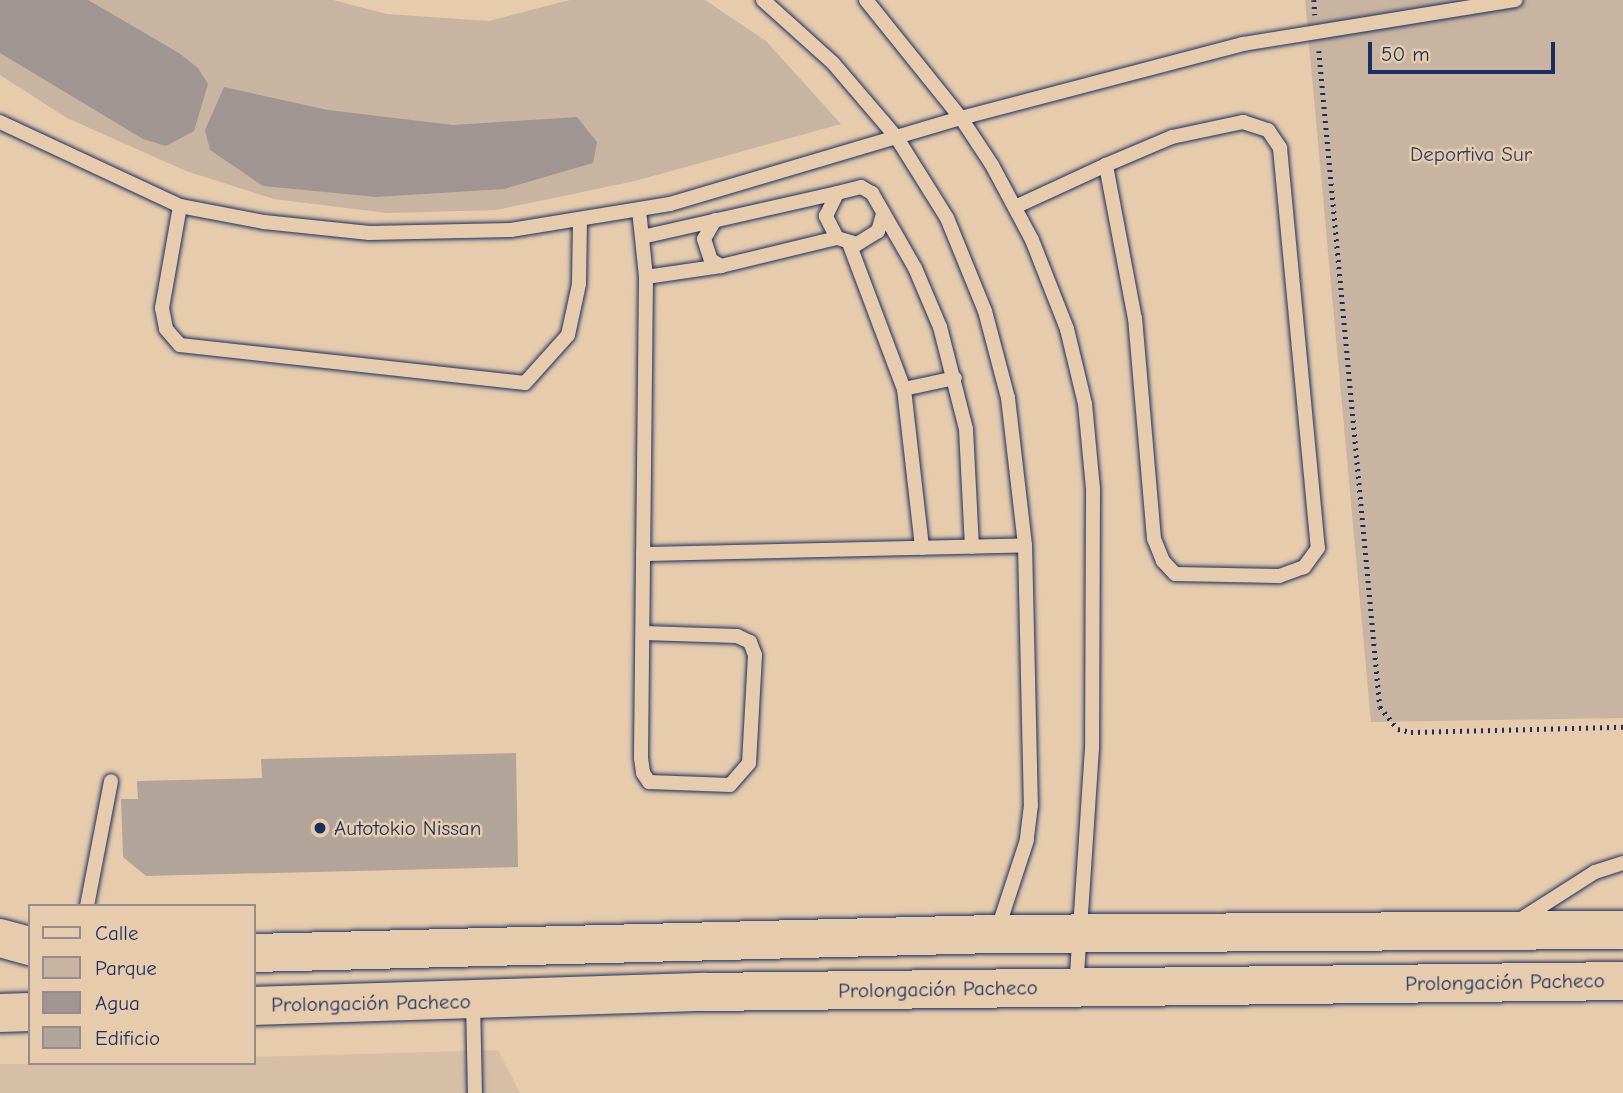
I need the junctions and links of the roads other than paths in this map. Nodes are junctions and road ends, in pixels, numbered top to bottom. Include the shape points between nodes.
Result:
1 (763, 0) edge
2 (866, 0) edge
3 (1515, 0) edge
4 (961, 118) junction
5 (0, 122) edge
6 (897, 138) junction
7 (1107, 165) junction
8 (837, 193) junction
9 (180, 206) junction
10 (1014, 207) junction
11 (639, 210) junction
12 (883, 215) junction
13 (715, 220) junction
14 (580, 221) junction
15 (642, 237) junction
16 (843, 241) junction
17 (721, 266) junction
18 (646, 278) junction
19 (955, 378) junction
20 (904, 389) junction
21 (1025, 545) junction
22 (972, 547) junction
23 (922, 548) junction
24 (643, 554) junction
25 (643, 633) junction
26 (111, 781) dead end
27 (1623, 863) edge
28 (87, 904) edge
29 (1505, 930) junction
30 (1623, 930) edge
31 (996, 934) junction
32 (1080, 935) junction
33 (0, 937) edge
34 (28, 945) edge
35 (256, 953) edge
36 (28, 961) edge
37 (0, 962) edge
38 (1623, 981) edge
39 (1076, 988) junction
40 (473, 1000) junction
41 (256, 1006) edge
42 (28, 1012) edge
43 (0, 1013) edge
44 (475, 1093) edge

1 - 6 lane via 833,63
2 - 4 lane
3 - 4 lane via 1244,44
4 - 6 lane
4 - 10 lane
5 - 9 lane
6 - 11 lane
6 - 21 lane via 947,218 985,311 1008,398
7 - 7 lane via 1172,136 1243,122 1268,130 1280,148 1318,548 1304,566 1279,576 1175,574 1163,561 1154,539 1135,319
7 - 10 lane
8 - 12 lane via 861,187 872,193
8 - 13 lane
8 - 16 lane via 826,216
9 - 14 lane via 264,222 369,233 450,234
9 - 14 lane via 162,309 166,328 180,345 525,383 568,335 579,284
10 - 32 lane via 1067,329 1084,404 1091,474 1092,748
11 - 14 lane
11 - 15 lane
12 - 16 lane via 872,237
12 - 19 lane via 915,268
13 - 15 lane
13 - 17 lane via 704,239 711,260
15 - 18 lane
16 - 17 lane
16 - 20 lane
17 - 18 lane
18 - 24 lane
19 - 20 lane
19 - 22 lane via 966,429
20 - 23 lane
21 - 22 lane
21 - 31 lane via 1031,805 1027,840
22 - 23 lane
23 - 24 lane
24 - 25 lane
25 - 25 lane via 643,773 649,782 730,785 748,763 755,655 750,642 737,636
26 - 28 lane
27 - 29 lane via 1567,887
29 - 30 main road
29 - 32 main road
31 - 32 main road
31 - 35 main road
32 - 39 lane
33 - 34 main road
36 - 37 main road
38 - 39 main road, Prolongación Pacheco
39 - 40 main road, Prolongación Pacheco
40 - 41 main road, Prolongación Pacheco
40 - 44 lane
42 - 43 main road

